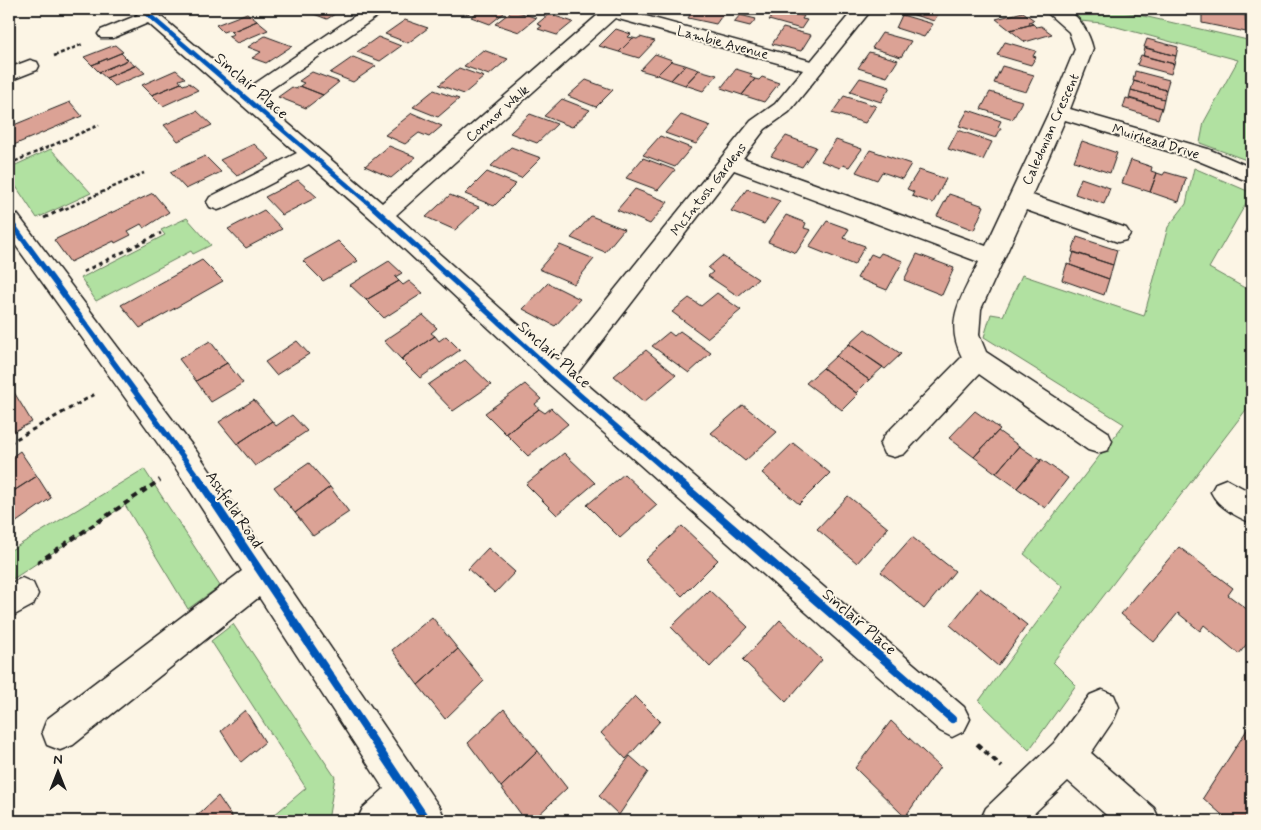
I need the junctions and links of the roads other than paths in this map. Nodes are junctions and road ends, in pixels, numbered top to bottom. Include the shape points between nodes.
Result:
1 (376, 9) edge
2 (863, 9) edge
3 (1052, 9) edge
4 (606, 10) edge
5 (146, 13) edge
6 (107, 34) road end
7 (30, 66) road end
8 (816, 68) junction
9 (9, 75) edge
10 (246, 98) junction
11 (1059, 112) junction
12 (310, 155) junction
13 (731, 161) junction
14 (1252, 176) edge
15 (1019, 199) junction
16 (218, 202) dead end
17 (382, 215) junction
18 (13, 225) edge
19 (1118, 234) dead end
20 (994, 258) junction
21 (976, 359) junction
22 (559, 377) junction
23 (1098, 441) dead end
24 (894, 445) dead end
25 (1226, 492) dead end
26 (1252, 509) edge
27 (262, 575) junction
28 (1102, 707) dead end
29 (952, 719) road end
30 (60, 732) dead end
31 (1067, 756) junction
32 (417, 807) edge
33 (376, 821) edge
34 (999, 821) edge
35 (1141, 821) edge

1 - 10 street
2 - 8 street, McIntosh Gardens
3 - 11 street, Caledonian Crescent via 1076,29 1084,49
4 - 8 street, Lambie Avenue
4 - 17 street, Connor Walk
5 - 6 street, Sinclair Place
5 - 10 street, Sinclair Place
7 - 9 street
8 - 13 street, McIntosh Gardens via 782,108 758,125
10 - 12 street, Sinclair Place
11 - 14 street, Muirhead Drive via 1201,154
11 - 15 street, Caledonian Crescent
12 - 16 street
12 - 17 street, Sinclair Place
13 - 20 street
13 - 22 street, McIntosh Gardens
15 - 19 street
15 - 20 street, Caledonian Crescent
17 - 22 street, Sinclair Place
18 - 27 street, Ashfield Road via 187,461
20 - 21 street, Caledonian Crescent via 969,309 964,327 966,343
21 - 23 street
21 - 24 street
22 - 29 street, Sinclair Place
25 - 26 street
27 - 30 street
27 - 32 street, Ashfield Road
28 - 31 street
31 - 34 street
31 - 35 street
32 - 33 street

